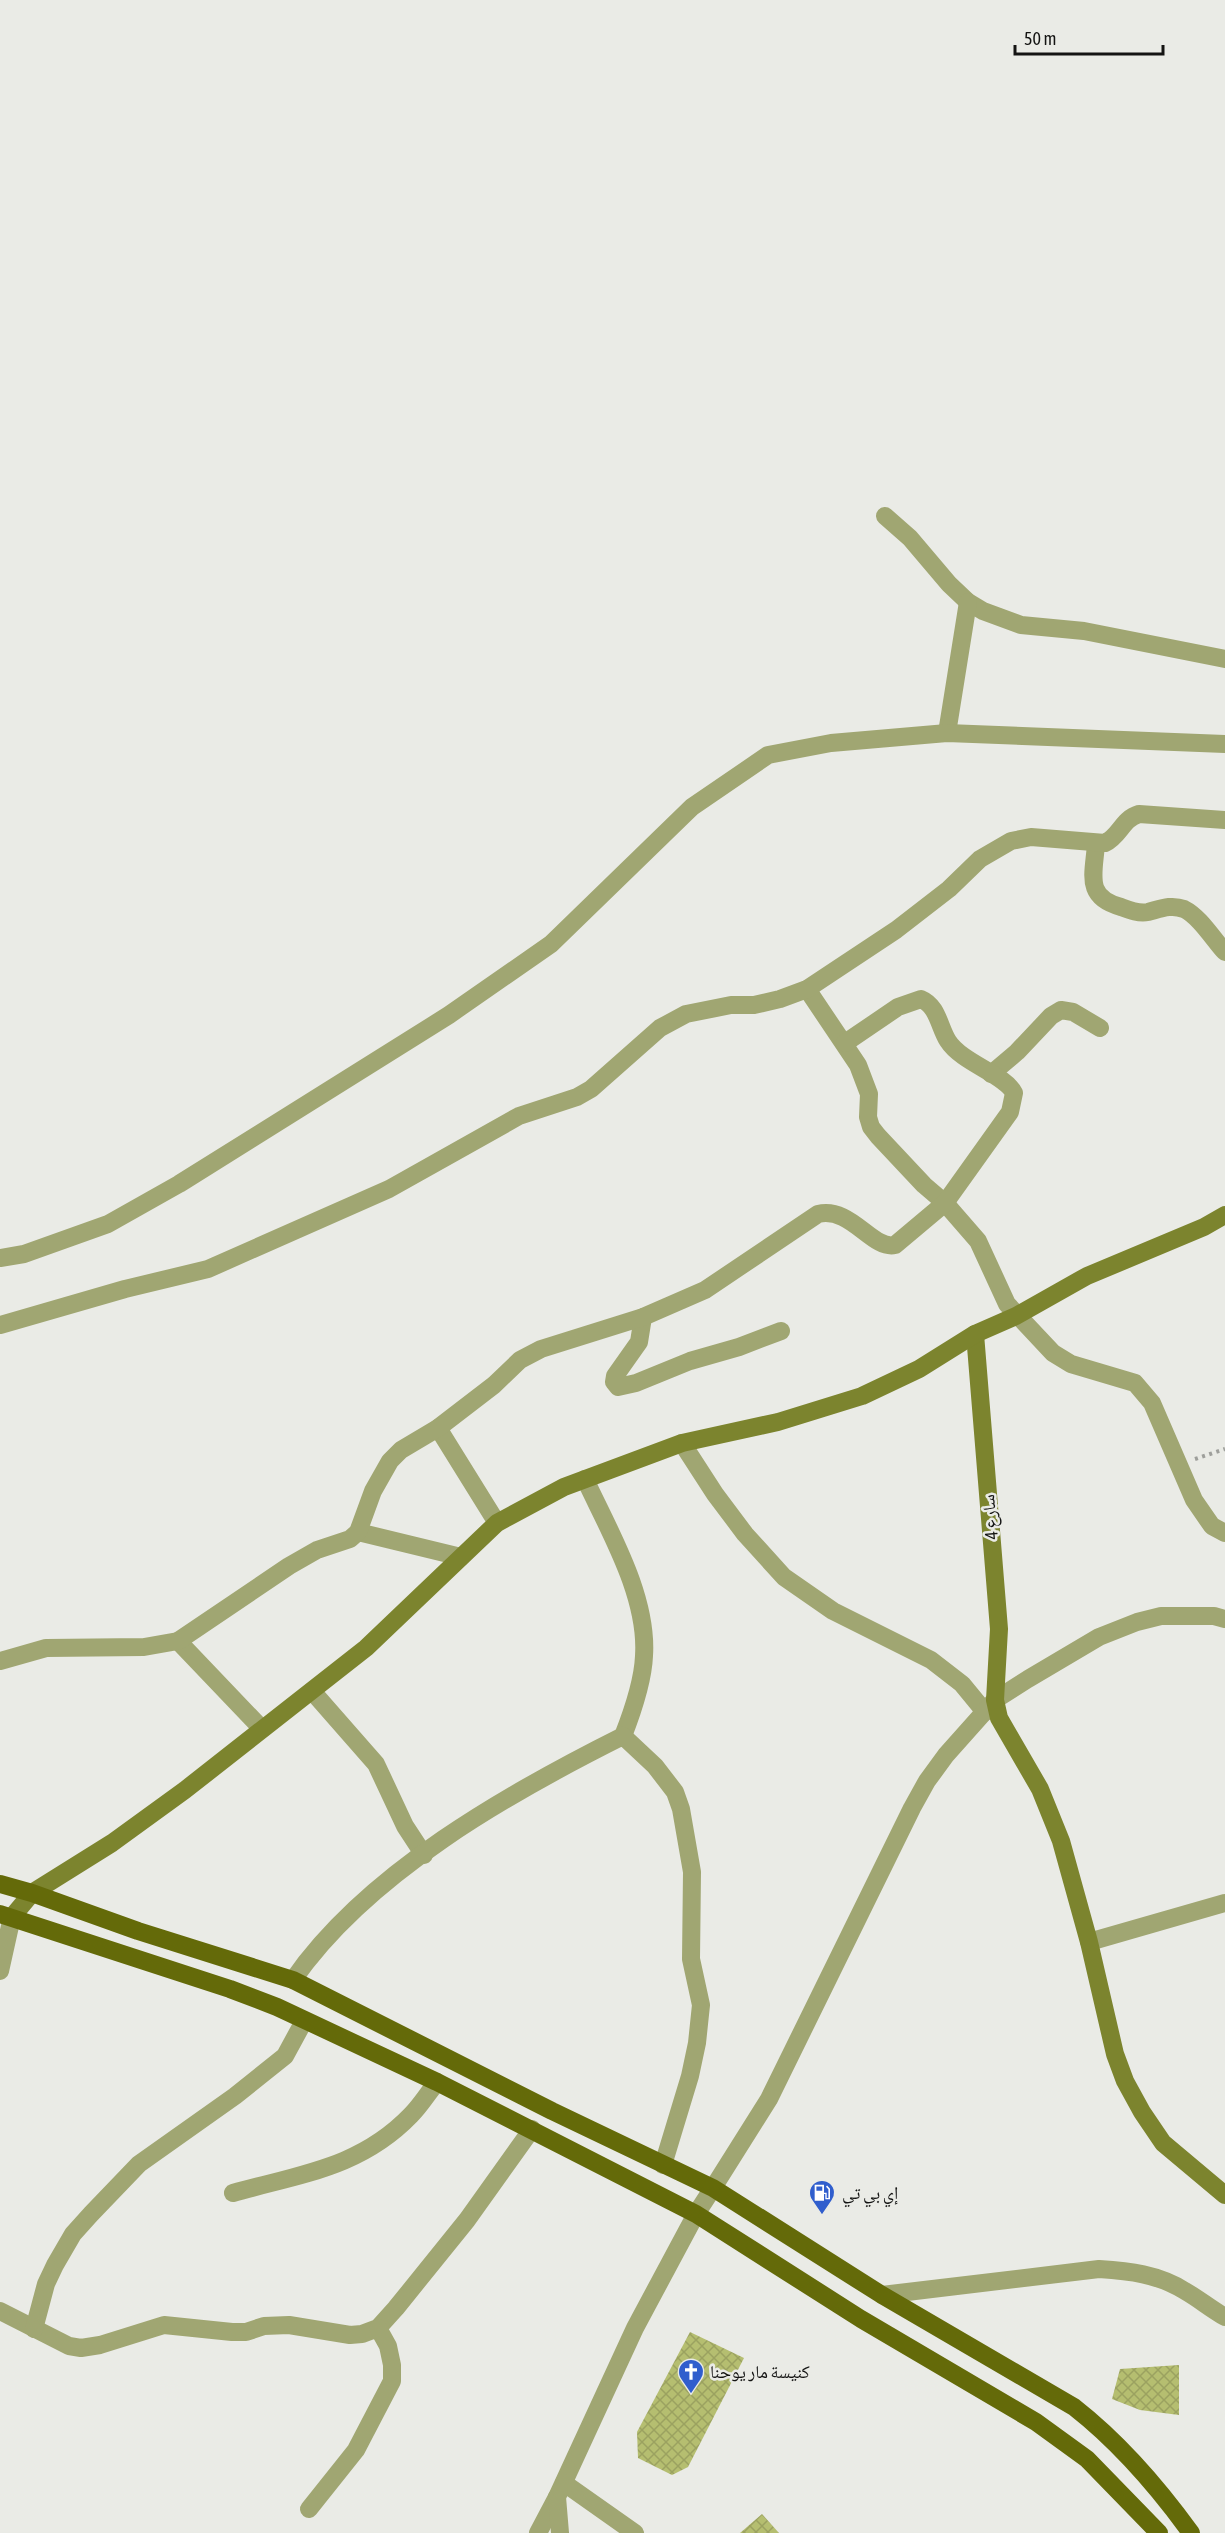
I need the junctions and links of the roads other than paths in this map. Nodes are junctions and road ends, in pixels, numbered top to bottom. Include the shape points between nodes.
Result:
1 (885, 516) dead end
2 (968, 602) junction
3 (1225, 659) edge
4 (947, 733) junction
5 (1225, 744) edge
6 (1225, 820) edge
7 (1096, 844) junction
8 (1225, 952) edge
9 (807, 989) junction
10 (1100, 1028) dead end
11 (845, 1043) junction
12 (991, 1074) junction
13 (945, 1203) junction
14 (1225, 1215) edge
15 (0, 1258) edge
16 (1016, 1316) junction
17 (643, 1317) junction
18 (0, 1325) edge
19 (781, 1331) dead end
20 (975, 1334) junction
21 (438, 1428) junction
22 (682, 1443) junction
23 (585, 1479) junction
24 (497, 1523) junction
25 (358, 1532) junction
26 (1225, 1533) edge
27 (461, 1557) junction
28 (1225, 1619) edge
29 (178, 1641) junction
30 (0, 1661) edge
31 (312, 1691) junction
32 (990, 1706) junction
33 (262, 1729) junction
34 (623, 1736) junction
35 (424, 1855) junction
36 (0, 1884) edge
37 (32, 1893) junction
38 (1225, 1903) edge
39 (6, 1915) edge
40 (1089, 1942) junction
41 (0, 1971) edge
42 (293, 1980) junction
43 (304, 2021) junction
44 (436, 2082) junction
45 (532, 2129) junction
46 (663, 2165) junction
47 (713, 2188) junction
48 (233, 2193) dead end
49 (1225, 2195) edge
50 (696, 2214) junction
51 (882, 2295) junction
52 (0, 2311) edge
53 (1225, 2317) edge
54 (378, 2328) junction
55 (34, 2329) junction
56 (561, 2490) junction
57 (309, 2510) dead end
58 (1186, 2526) edge
59 (538, 2533) edge
60 (560, 2533) edge
61 (635, 2533) edge
62 (1161, 2533) edge

1 - 2 street
2 - 3 street via 1021,625 1084,631
2 - 4 street
4 - 5 street
4 - 15 street via 831,743 768,755 692,807 551,944 449,1016 108,1224 24,1254
6 - 7 street via 1139,813 1127,820 1113,840
7 - 8 street via 1094,886 1108,904 1138,912 1168,907 1184,909
7 - 9 street via 1031,837 996,848 896,930
9 - 11 street
9 - 18 street via 762,1003 686,1014 660,1028 591,1089 519,1116 389,1190 224,1263
10 - 12 street via 1073,1011 1061,1010
11 - 12 street via 898,1007 921,999 932,1006 949,1043
11 - 13 street via 866,1083 871,1127 896,1157
12 - 13 street via 1012,1088 1013,1103
13 - 16 street via 978,1241
13 - 17 street via 890,1246 832,1212 818,1214 705,1290
14 - 16 main road via 1087,1275
16 - 20 main road
16 - 26 street via 1053,1353 1071,1364 1135,1383 1152,1403 1194,1500 1212,1526
17 - 19 street via 639,1342 615,1376 618,1387
17 - 21 street via 541,1349 520,1360
20 - 22 main road via 919,1369 862,1396 778,1422
20 - 32 main road, سارع 4 via 999,1629
21 - 24 street
21 - 25 street via 390,1461 372,1491
22 - 23 main road
22 - 32 street via 745,1534 784,1577 833,1611 931,1660
23 - 24 main road
23 - 34 street via 628,1575 643,1634 644,1656
24 - 27 main road
25 - 27 street
25 - 29 street via 288,1566
27 - 31 main road via 366,1648
28 - 32 street via 1170,1616 1137,1622 1099,1637
29 - 30 street via 144,1647 46,1648
29 - 33 street
31 - 33 main road
31 - 35 street via 376,1764 405,1826
32 - 40 main road via 1040,1789 1057,1830
32 - 47 street via 927,1781 769,2099
33 - 37 main road via 176,1797
34 - 35 street via 511,1796
34 - 46 street via 655,1766 675,1792 692,1872 690,1959 701,2006 690,2076
35 - 42 street via 350,1914
36 - 37 main road
37 - 39 main road
37 - 42 main road
38 - 40 street
39 - 41 street
39 - 43 main road via 230,1989
40 - 49 main road via 1125,2081 1163,2143
42 - 46 main road
43 - 44 main road
43 - 55 street via 285,2056 139,2164 79,2228 46,2284
44 - 45 main road
44 - 48 street via 412,2114 356,2157 298,2178
45 - 50 main road
45 - 54 street via 467,2220
46 - 47 main road
47 - 50 street
47 - 51 main road
50 - 56 street via 635,2328
50 - 62 main road via 861,2319 1036,2422 1086,2459
51 - 53 street via 1116,2270 1147,2274 1168,2282
51 - 58 main road via 1074,2407 1141,2469
52 - 55 street
54 - 55 street via 350,2335 289,2325 264,2326 246,2332 164,2325 81,2348
54 - 57 street via 388,2346 392,2381 356,2450
56 - 59 street
56 - 60 street
56 - 61 street
58 - 62 street

